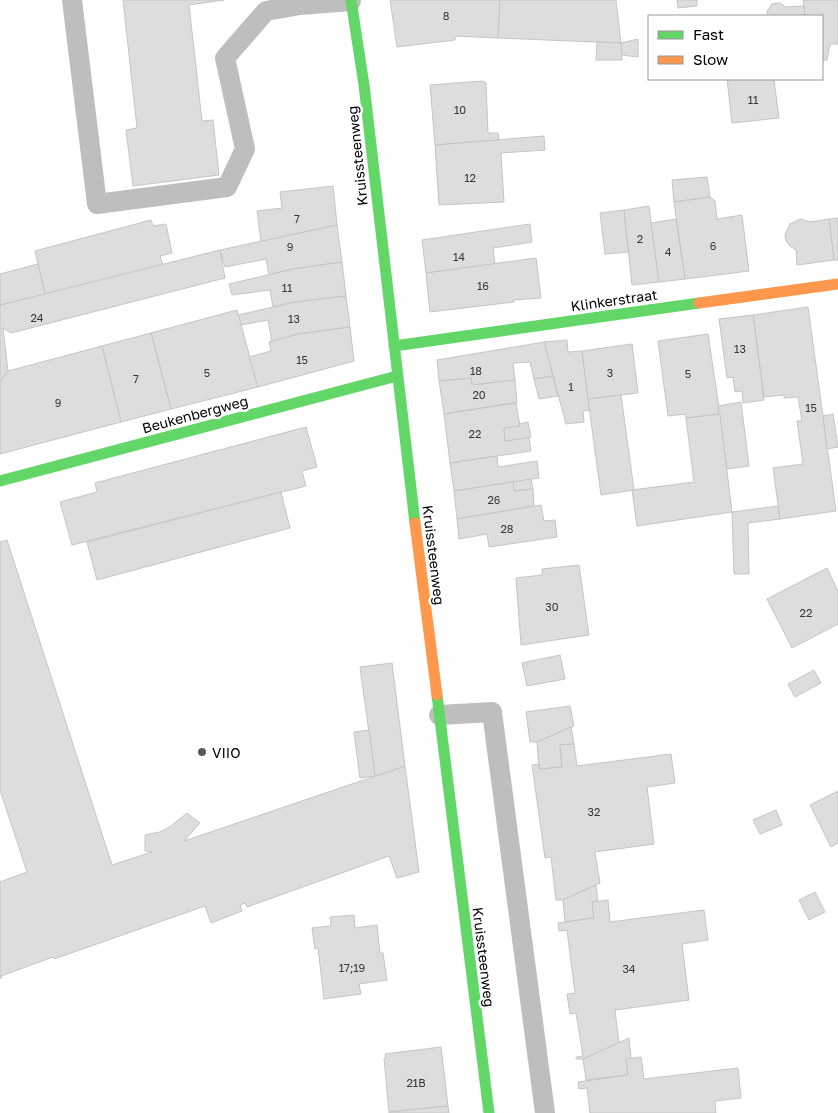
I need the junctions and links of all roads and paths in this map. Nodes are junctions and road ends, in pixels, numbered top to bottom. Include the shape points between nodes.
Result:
1 (72, 0) edge
2 (351, 0) edge
3 (838, 284) edge
4 (394, 346) junction
5 (397, 376) junction
6 (0, 481) edge
7 (438, 715) junction
8 (489, 1113) edge
9 (545, 1113) edge

1 - 2 lane via 97,204 227,187 245,149 225,58 266,11
2 - 4 main road, Kruissteenweg
3 - 4 main road, Klinkerstraat
4 - 5 main road, Kruissteenweg
5 - 6 main road, Beukenbergweg
5 - 7 main road, Kruissteenweg
7 - 8 main road, Kruissteenweg
7 - 9 lane via 492,712

